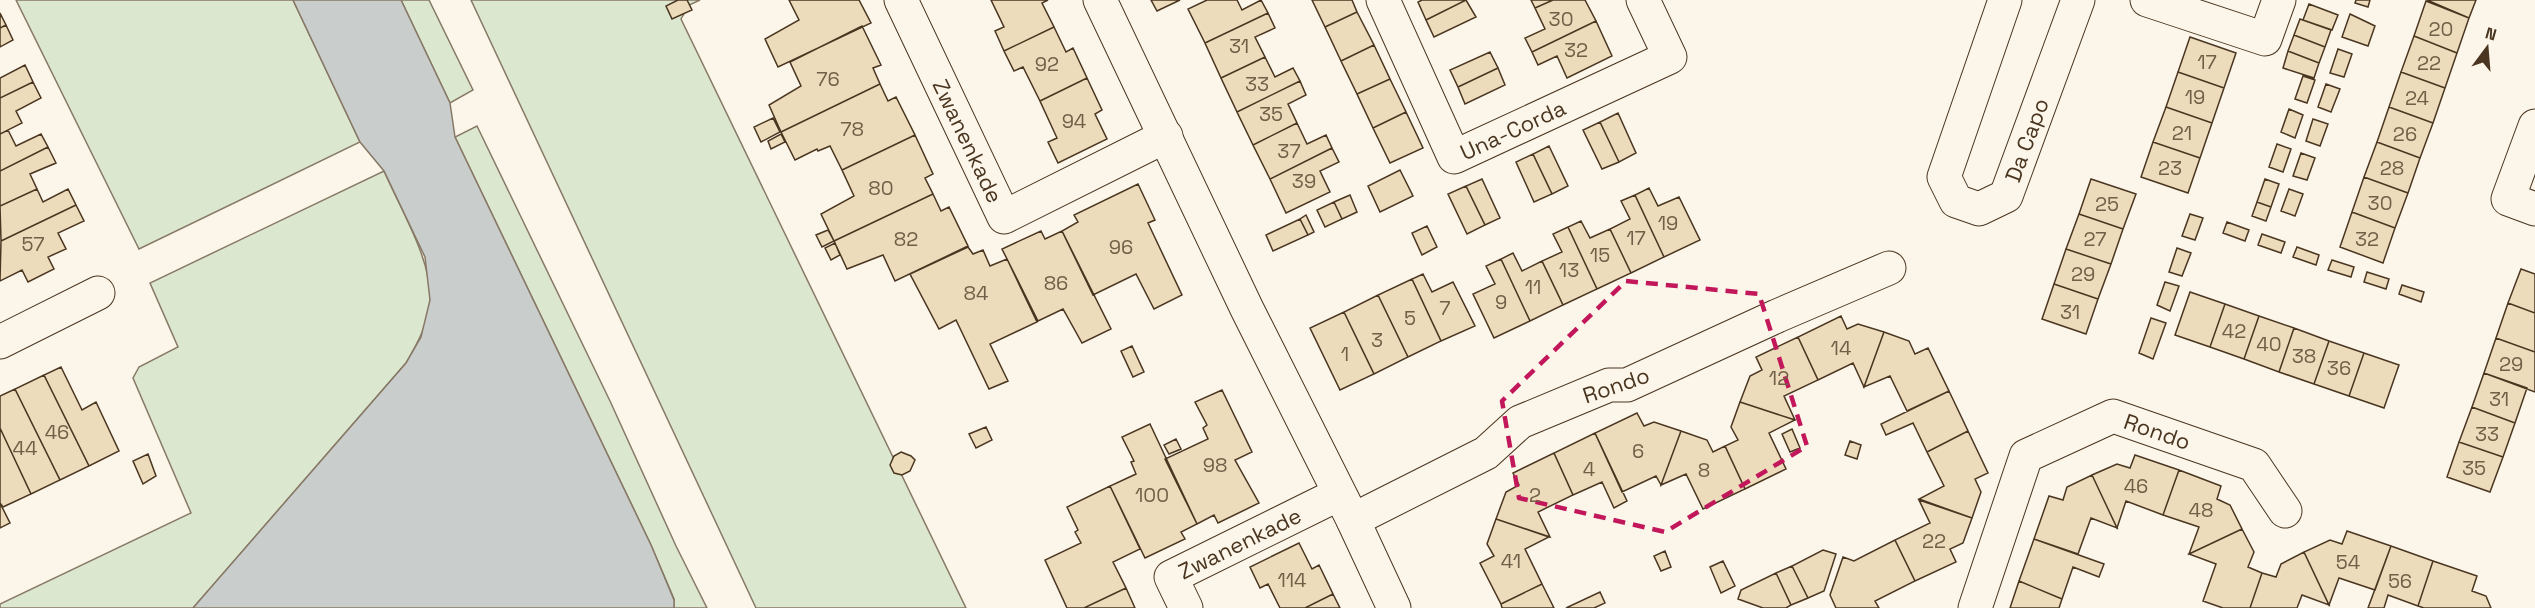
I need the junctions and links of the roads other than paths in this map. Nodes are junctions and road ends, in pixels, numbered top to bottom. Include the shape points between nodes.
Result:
1 (901, 0) edge
2 (1100, 0) edge
3 (1383, 0) edge
4 (1643, 0) edge
5 (2005, 0) edge
6 (2078, 0) edge
7 (2148, 0) edge
8 (2279, 0) edge
9 (2535, 126) edge
10 (1166, 136) junction
11 (2535, 209) edge
12 (1889, 268) dead end
13 (98, 293) dead end
14 (0, 342) edge
15 (1346, 507) junction
16 (2285, 511) dead end
17 (1186, 608) edge
18 (1394, 608) edge
19 (1976, 608) edge

1 - 10 street, Zwanenkade via 1004,217
2 - 10 street
3 - 4 street, Una-Corda via 1454,157 1670,57
5 - 6 street, Da Capo via 1944,177 1956,201 1979,209 2006,196
7 - 8 street via 2265,39
9 - 11 street via 2508,199
10 - 15 street
12 - 15 street, Rondo via 1627,385 1609,385 1520,422 1486,453
13 - 14 street
15 - 17 street, Zwanenkade via 1171,577
15 - 18 street
16 - 19 street, Rondo via 2254,465 2113,416 2026,456

